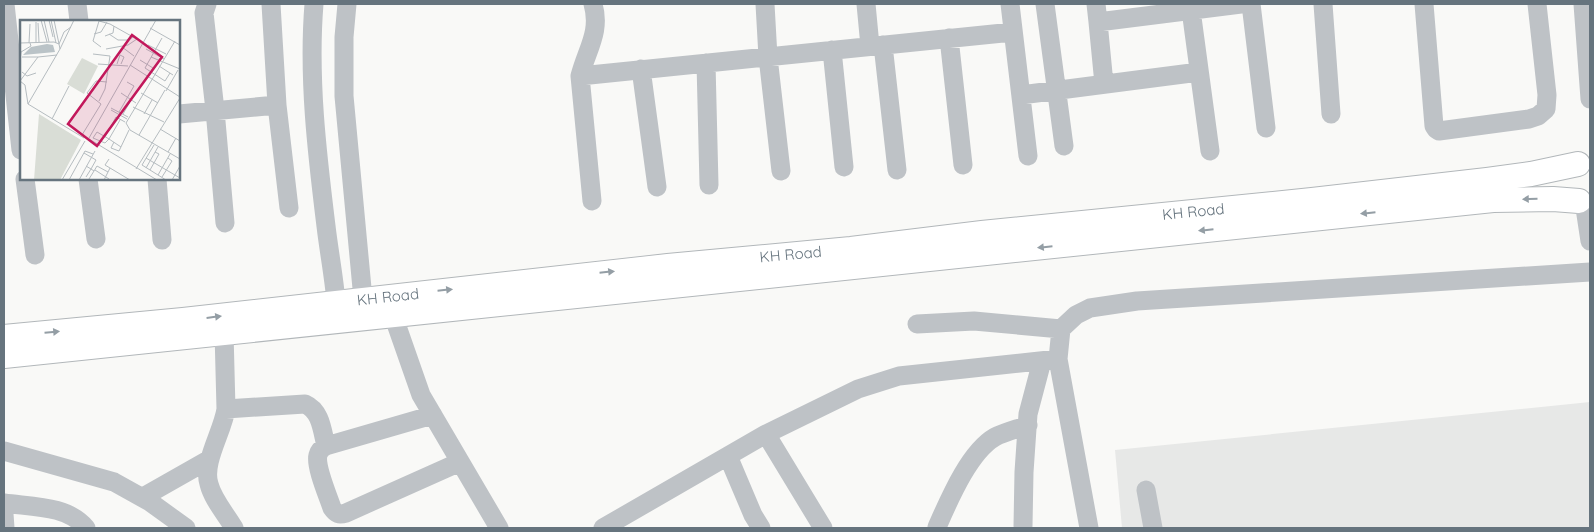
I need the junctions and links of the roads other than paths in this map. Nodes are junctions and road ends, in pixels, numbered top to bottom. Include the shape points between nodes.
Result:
1 (5, 4) edge
2 (77, 4) edge
3 (208, 4) edge
4 (271, 4) edge
5 (314, 4) edge
6 (347, 4) edge
7 (593, 4) edge
8 (765, 4) edge
9 (866, 4) edge
10 (1010, 4) edge
11 (1045, 4) edge
12 (1241, 4) edge
13 (1251, 4) edge
14 (1323, 4) edge
15 (1424, 4) edge
16 (1537, 4) edge
17 (1583, 4) edge
18 (1191, 10) junction
19 (1097, 13) edge
20 (79, 20) edge
21 (1014, 32) junction
22 (949, 38) junction
23 (877, 46) junction
24 (832, 50) junction
25 (768, 56) junction
26 (706, 63) junction
27 (641, 70) junction
28 (1199, 72) junction
29 (580, 76) junction
30 (1104, 84) junction
31 (1056, 90) junction
32 (1021, 95) junction
33 (1590, 99) edge
34 (277, 106) junction
35 (215, 110) junction
36 (180, 114) edge
37 (1331, 114) dead end
38 (1266, 128) dead end
39 (14, 129) edge
40 (1064, 146) dead end
41 (20, 147) edge
42 (1210, 152) dead end
43 (1028, 156) dead end
44 (1584, 158) edge
45 (962, 165) dead end
46 (844, 167) dead end
47 (898, 170) dead end
48 (781, 171) dead end
49 (25, 180) edge
50 (88, 180) edge
51 (157, 180) edge
52 (709, 185) dead end
53 (657, 187) dead end
54 (592, 201) dead end
55 (1584, 207) edge
56 (289, 208) dead end
57 (225, 223) dead end
58 (96, 239) dead end
59 (162, 240) dead end
60 (1590, 241) edge
61 (35, 255) dead end
62 (1590, 272) edge
63 (336, 302) junction
64 (364, 308) junction
65 (393, 315) junction
66 (917, 324) dead end
67 (1060, 329) junction
68 (224, 332) junction
69 (4, 337) edge
70 (4, 356) edge
71 (1050, 360) junction
72 (226, 409) junction
73 (432, 415) junction
74 (1028, 425) junction
75 (766, 434) junction
76 (326, 446) junction
77 (4, 451) edge
78 (728, 456) junction
79 (210, 460) junction
80 (460, 462) junction
81 (1146, 490) dead end
82 (143, 497) junction
83 (4, 503) edge
84 (4, 514) edge
85 (1023, 526) dead end
86 (937, 527) dead end
87 (5, 528) edge
88 (86, 528) edge
89 (186, 528) edge
90 (234, 528) edge
91 (499, 528) edge
92 (604, 528) edge
93 (762, 528) edge
94 (823, 528) edge
95 (1089, 528) edge
96 (1153, 528) edge

1 - 39 street
2 - 20 street
3 - 35 street via 204,12
4 - 34 street
5 - 63 street via 315,111
6 - 64 street via 344,96
7 - 29 street via 596,29
8 - 25 street
9 - 23 street
10 - 21 street
11 - 31 street
12 - 18 street
13 - 38 street
14 - 37 street
15 - 16 street via 1434,126 1439,131 1529,119 1546,109
17 - 33 street
18 - 19 street
18 - 28 street
19 - 30 street
21 - 22 street
21 - 32 street
22 - 23 street
22 - 45 street
23 - 24 street
23 - 47 street
24 - 25 street
24 - 46 street
25 - 26 street
25 - 48 street
26 - 27 street
26 - 52 street
27 - 29 street
27 - 53 street
28 - 30 street
28 - 42 street
29 - 54 street
30 - 31 street
31 - 32 street
31 - 40 street
32 - 43 street
34 - 35 street
34 - 56 street
35 - 36 street
35 - 57 street
39 - 41 street
44 - 55 main road via 1574,176 1574,189
64 -> 44 main road, KH Road via 668,266 1487,180 1531,174
49 - 61 street
50 - 58 street
51 - 59 street
55 - 60 street
55 -> 65 main road, KH Road via 1553,199 1493,200
62 - 67 street via 1137,301 1090,308
63 - 64 main road, KH Road
69 -> 63 main road, KH Road
64 - 65 main road, KH Road
64 - 68 main road, KH Road
65 - 73 street via 421,395
66 - 67 street via 974,321
67 - 71 street
68 - 70 main road, KH Road
68 - 72 street
71 - 74 street via 1028,414
71 - 75 street via 900,376 858,389
71 - 95 street
72 - 76 street via 304,404 316,413
72 - 79 street
73 - 76 street
73 - 80 street
74 - 85 street
74 - 86 street via 994,437 975,454 952,492
75 - 78 street
75 - 94 street
76 - 80 street via 318,454 317,463 332,508 341,515
77 - 82 street via 114,482
78 - 92 street
78 - 93 street via 753,515
79 - 82 street
79 - 90 street via 208,484
80 - 91 street
81 - 96 street
82 - 89 street
83 - 88 street via 56,510 72,516
84 - 87 street

